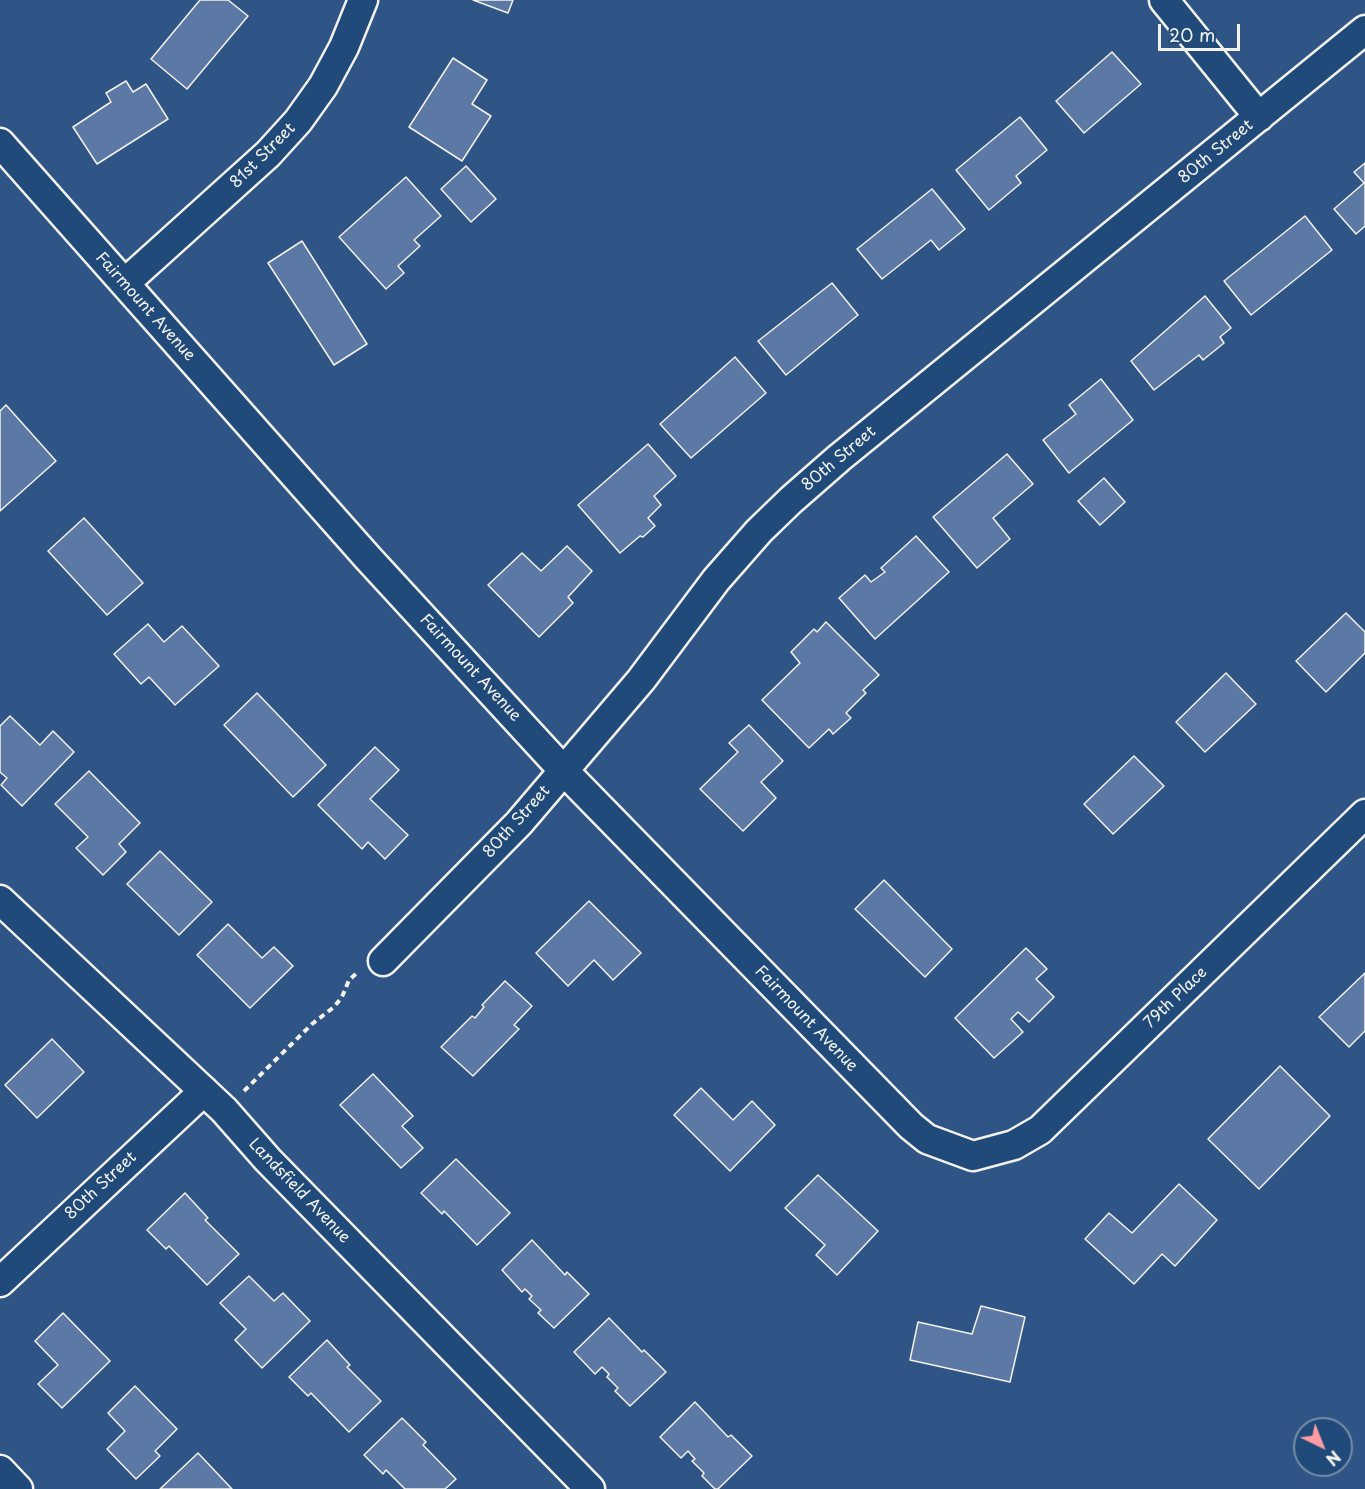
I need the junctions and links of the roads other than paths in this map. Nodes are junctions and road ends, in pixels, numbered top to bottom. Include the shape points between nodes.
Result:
1 (363, 0) edge
2 (1164, 0) edge
3 (1365, 30) edge
4 (1259, 117) junction
5 (0, 143) edge
6 (124, 283) junction
7 (563, 770) junction
8 (1365, 814) edge
9 (0, 900) edge
10 (383, 961) road end
11 (214, 1101) junction
12 (972, 1155) joint
13 (0, 1282) edge
14 (0, 1470) edge
15 (18, 1489) edge
16 (590, 1489) edge

1 - 6 street, 81st Street via 344,47 298,122 268,154
2 - 4 street
3 - 4 street, 80th Street
4 - 7 street, 80th Street via 791,500 716,580 641,680
5 - 6 street, Fairmount Avenue
6 - 7 street, Fairmount Avenue
7 - 10 street, 80th Street via 519,823
7 - 12 street, Fairmount Avenue via 911,1126 927,1139
8 - 12 street, 79th Place via 1040,1130 1014,1145
9 - 11 street, Landsfield Avenue
11 - 13 street, 80th Street
11 - 16 street, Landsfield Avenue
14 - 15 street

